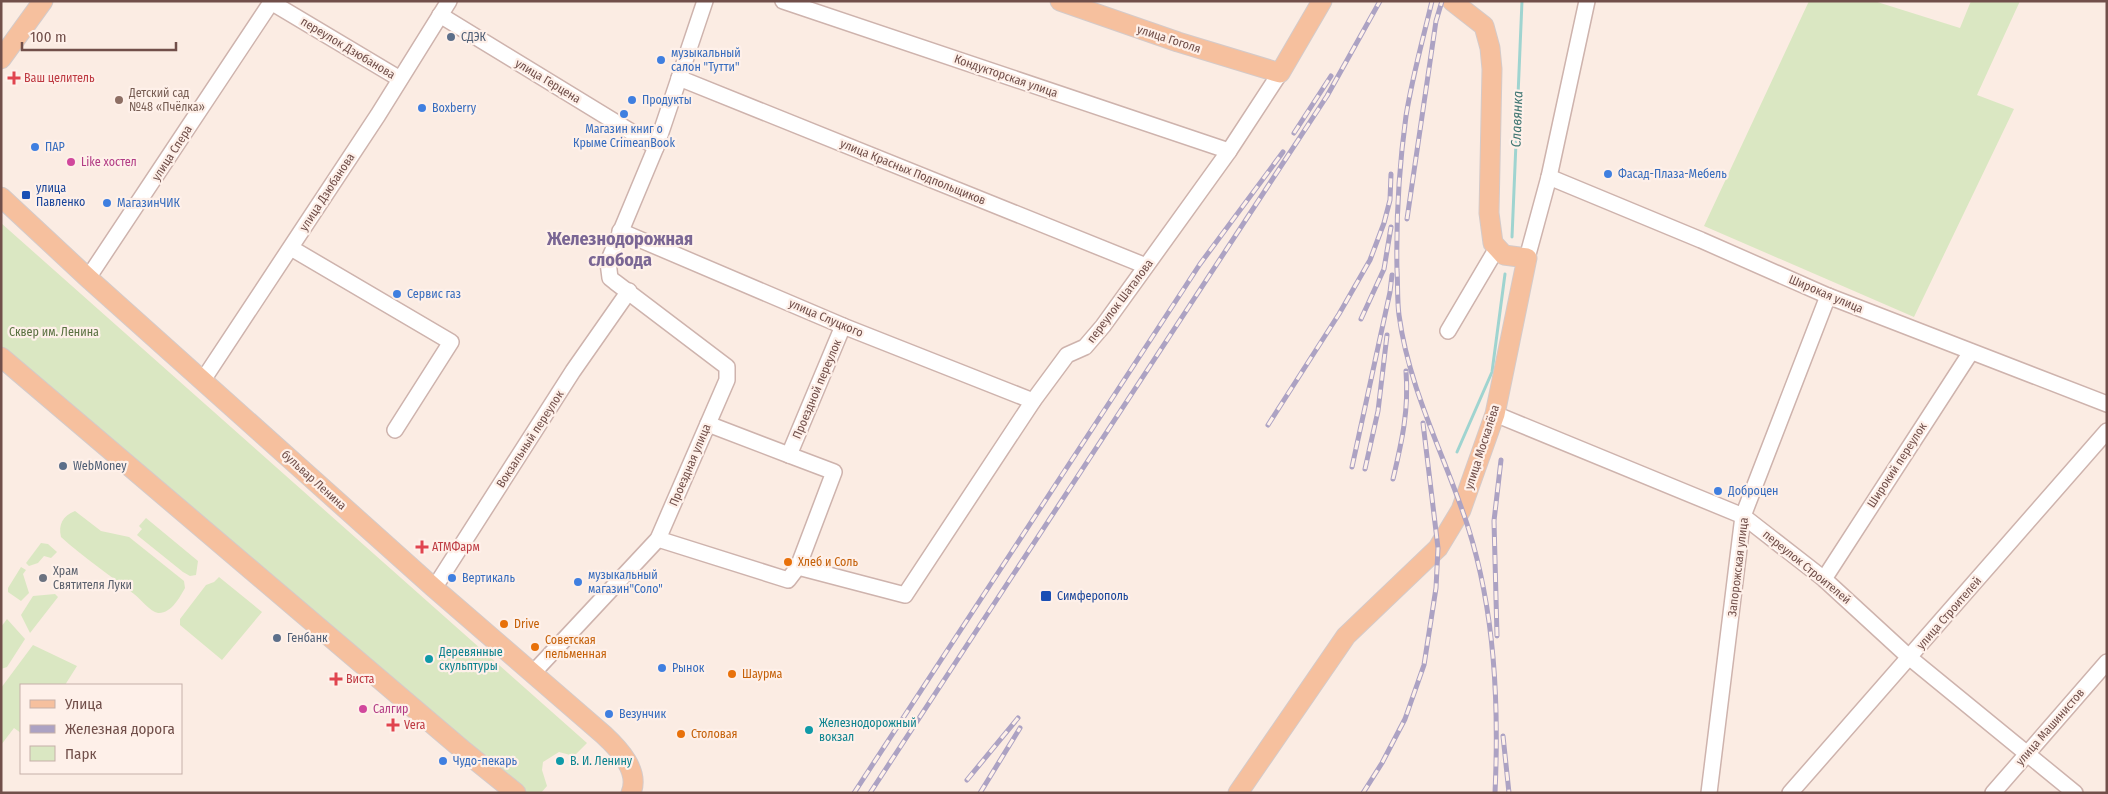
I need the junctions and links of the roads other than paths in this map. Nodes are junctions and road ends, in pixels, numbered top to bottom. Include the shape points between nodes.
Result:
1 (43, 1) edge
2 (272, 1) edge
3 (449, 1) edge
4 (705, 1) edge
5 (783, 1) edge
6 (1060, 1) edge
7 (1322, 1) edge
8 (1587, 1) edge
9 (1459, 6) edge
10 (440, 15) junction
11 (1, 59) edge
12 (1280, 74) junction
13 (679, 78) junction
14 (400, 79) junction
15 (656, 147) junction
16 (1229, 151) junction
17 (1549, 177) junction
18 (1, 197) edge
19 (620, 230) junction
20 (291, 248) junction
21 (1497, 248) junction
22 (1528, 258) junction
23 (1146, 266) junction
24 (88, 278) junction
25 (629, 291) junction
26 (1828, 296) junction
27 (843, 326) junction
28 (1448, 331) dead end
29 (1971, 352) junction
30 (1, 357) edge
31 (203, 380) junction
32 (1033, 401) junction
33 (2107, 404) edge
34 (1495, 414) junction
35 (708, 424) junction
36 (395, 430) dead end
37 (2107, 431) edge
38 (789, 455) junction
39 (1743, 516) junction
40 (658, 539) junction
41 (798, 567) junction
42 (1824, 579) junction
43 (433, 588) junction
44 (1910, 658) junction
45 (2107, 662) edge
46 (533, 673) junction
47 (2026, 754) junction
48 (516, 793) edge
49 (631, 793) edge
50 (1238, 793) edge
51 (1709, 793) edge
52 (1790, 793) edge
53 (1993, 793) edge
54 (2075, 793) edge

1 - 11 main road
2 - 14 street, переулок Дзюбанова
2 - 24 street, улица Спера
3 - 10 street, улица Дзюбанова
4 - 13 street
5 - 16 street, Кондукторская улица
6 - 12 main road, улица Гоголя
7 - 12 main road
8 - 17 street, улица Москалёва
9 - 21 main road via 1484,26 1490,48 1488,213
10 - 14 street, улица Дзюбанова
10 - 15 street, улица Герцена
12 - 16 street, переулок Шаталова
13 - 15 street
13 - 23 street, улица Красных Подпольщиков
14 - 20 street, улица Дзюбанова
15 - 19 street
16 - 23 street, переулок Шаталова
17 - 22 street, улица Москалёва
17 - 26 street, Широкая улица
18 - 24 main road, бульвар Ленина
19 - 25 street, Проездная улица via 608,269 610,278
19 - 27 street, улица Слуцкого
20 - 31 street, улица Дзюбанова
20 - 36 street via 451,342
21 - 22 main road via 1504,255
21 - 28 street
22 - 34 main road, улица Москалёва
23 - 32 street, переулок Шаталова via 1104,326 1085,347 1067,355
24 - 31 main road, бульвар Ленина
25 - 35 street, Проездная улица via 727,367 727,380
25 - 43 street, Вокзальный переулок via 573,371
26 - 29 street, Широкая улица
26 - 39 street, Запорожская улица
27 - 32 street, улица Слуцкого
27 - 38 street, Проездной переулок
29 - 33 street, Широкая улица
29 - 42 street, Широкий переулок
30 - 48 main road
31 - 43 main road, бульвар Ленина
32 - 41 street, переулок Шаталова via 905,595
34 - 39 street, переулок Строителей
34 - 50 main road, улица Москалёва via 1461,510 1438,548 1346,636
35 - 38 street, Проездной переулок
35 - 40 street, Проездная улица
37 - 44 street, улица Строителей
38 - 41 street via 834,472
39 - 42 street, переулок Строителей
39 - 51 street, Запорожская улица
40 - 41 street via 788,580
40 - 46 street, Проездная улица
42 - 44 street, переулок Строителей
43 - 46 main road, бульвар Ленина
44 - 47 street, переулок Строителей
44 - 52 street, улица Строителей
45 - 47 street, улица Машинистов
46 - 49 main road, бульвар Ленина via 604,735 626,761 634,783
47 - 53 street, улица Машинистов
47 - 54 street, переулок Строителей

